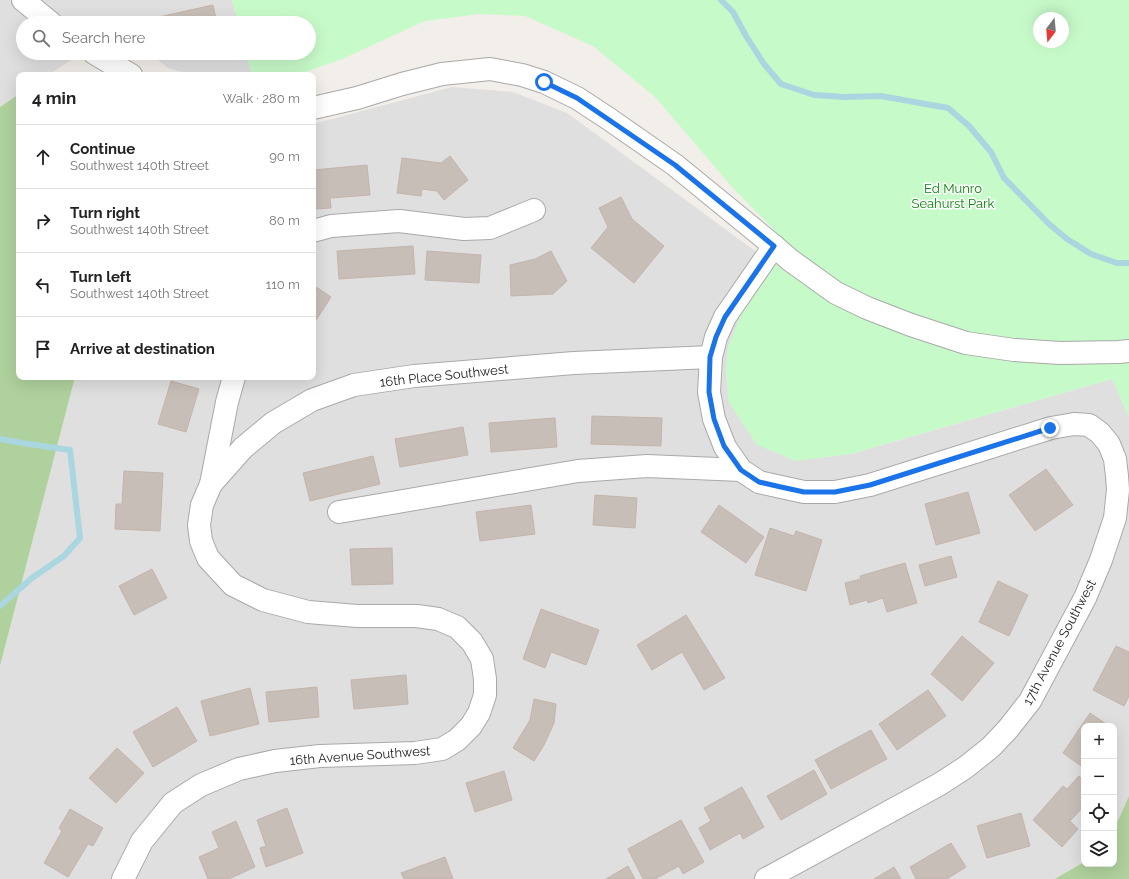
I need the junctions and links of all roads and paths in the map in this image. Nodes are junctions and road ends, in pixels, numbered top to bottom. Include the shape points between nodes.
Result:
1 (23, 0) edge
2 (42, 16) edge
3 (106, 60) edge
4 (126, 72) edge
5 (316, 107) edge
6 (534, 210) dead end
7 (316, 231) edge
8 (782, 253) junction
9 (1129, 351) edge
10 (710, 357) junction
11 (233, 380) edge
12 (741, 470) junction
13 (211, 484) junction
14 (339, 512) dead end
15 (123, 879) edge
16 (766, 879) edge

1 - 2 street
3 - 4 street
5 - 8 street via 442,74 490,70 522,74 577,98 609,119 675,165
6 - 7 street via 490,228 464,229 399,221 331,226
8 - 9 street via 836,293 867,308 966,343 1060,353
8 - 10 street via 725,317
10 - 12 street via 709,392 714,419 724,446
10 - 13 street, 16th Place Southwest via 574,363 444,373 354,385 312,400 273,423 243,448
11 - 13 street
12 - 14 street via 647,466 578,472
12 - 16 street, 17th Avenue Southwest via 759,482 804,492 835,492 870,485 1050,428 1074,424 1089,425 1109,444 1114,459 1118,490 1115,518 1085,598 1030,701 991,747 940,784
13 - 15 street, 16th Avenue Southwest via 202,505 199,525 201,541 208,558 233,585 263,600 308,612 357,616 417,616 438,619 457,627 472,642 482,659 485,696 471,726 457,740 442,749 415,753 320,756 275,761 239,769 201,785 173,804 142,841

